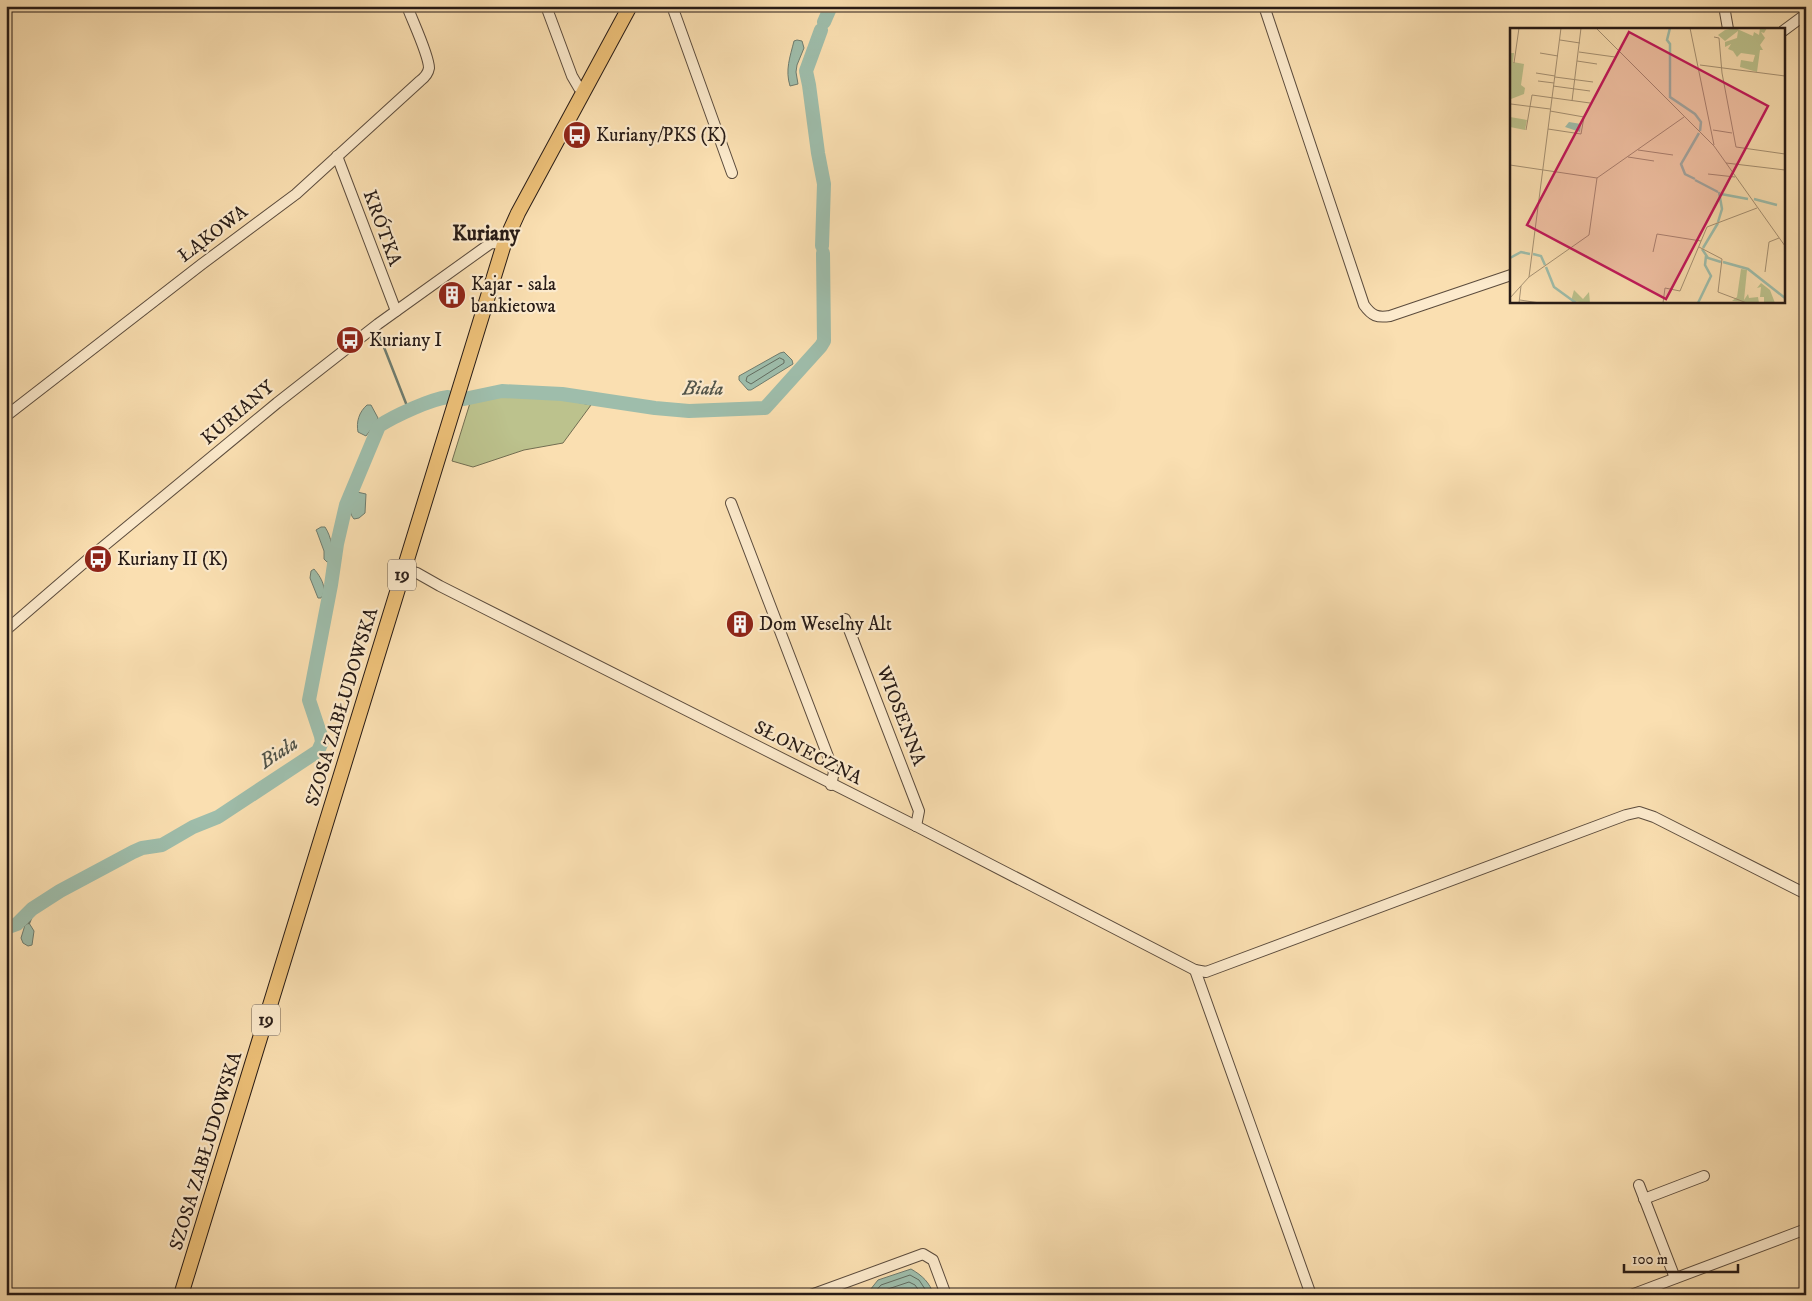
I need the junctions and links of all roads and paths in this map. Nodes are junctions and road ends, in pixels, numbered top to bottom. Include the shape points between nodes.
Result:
1 (407, 6) edge
2 (546, 6) edge
3 (630, 6) edge
4 (672, 6) edge
5 (1264, 6) edge
6 (1724, 6) edge
7 (1806, 14) edge
8 (1728, 28) edge
9 (1784, 30) edge
10 (585, 90) junction
11 (337, 156) junction
12 (732, 173) dead end
13 (504, 244) junction
14 (1510, 275) edge
15 (396, 311) junction
16 (6, 416) edge
17 (731, 503) dead end
18 (404, 569) junction
19 (845, 619) dead end
20 (6, 630) edge
21 (831, 785) junction
22 (916, 826) junction
23 (1806, 894) edge
24 (1195, 970) junction
25 (1704, 1176) dead end
26 (1639, 1185) dead end
27 (1644, 1198) junction
28 (1806, 1229) edge
29 (1675, 1278) junction
30 (181, 1295) edge
31 (811, 1295) edge
32 (946, 1295) edge
33 (1311, 1295) edge
34 (1631, 1295) edge

1 - 11 street, ŁĄKOWA via 429,68 426,76
2 - 10 street via 572,76 579,88
3 - 10 highway, SZOSA ZABŁUDOWSKA / 19
4 - 12 street
5 - 14 street via 1364,305 1370,314 1379,318 1390,316
6 - 8 street
7 - 9 street
10 - 13 highway, SZOSA ZABŁUDOWSKA / 19
11 - 15 street, KRÓTKA
11 - 16 street, ŁĄKOWA via 296,194
13 - 15 street, KURIANY via 491,243
13 - 18 highway, SZOSA ZABŁUDOWSKA / 19
15 - 20 street, KURIANY via 277,403
17 - 21 street via 834,772
18 - 21 street, SŁONECZNA
18 - 30 highway, SZOSA ZABŁUDOWSKA / 19
19 - 22 street, WIOSENNA via 919,811
21 - 22 street, SŁONECZNA
22 - 24 street, SŁONECZNA
23 - 24 street via 1640,812 1206,972
24 - 33 street
25 - 27 street
26 - 27 street
27 - 29 street
28 - 29 street
29 - 34 street
31 - 32 street via 923,1254 933,1260

